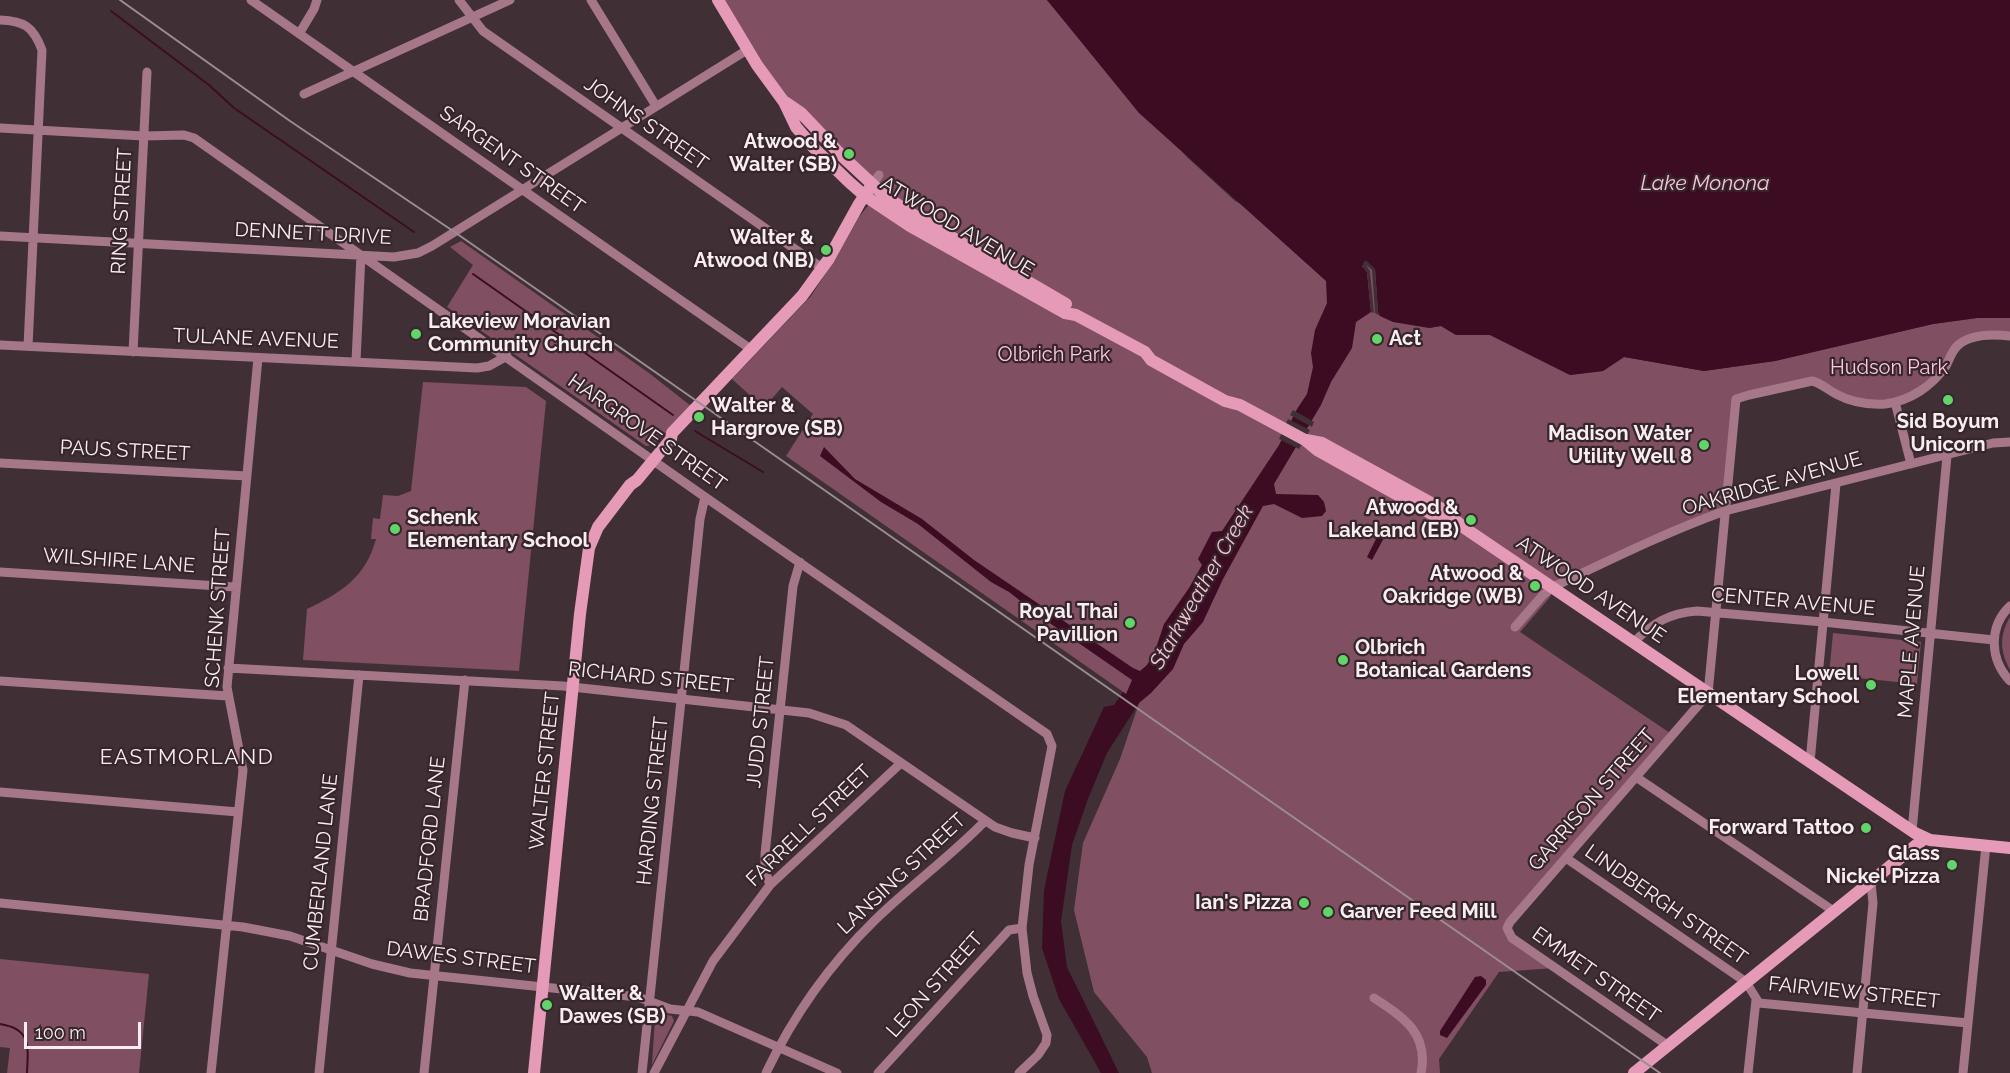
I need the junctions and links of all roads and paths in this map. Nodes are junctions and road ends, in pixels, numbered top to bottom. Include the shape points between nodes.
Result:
1 (251, 0) edge
2 (317, 0) edge
3 (459, 0) edge
4 (510, 0) edge
5 (591, 0) edge
6 (718, 0) edge
7 (472, 18) junction
8 (0, 20) edge
9 (299, 34) junction
10 (747, 50) junction
11 (147, 72) dead end
12 (354, 72) junction
13 (304, 94) dead end
14 (656, 106) junction
15 (0, 128) edge
16 (620, 128) junction
17 (38, 130) junction
18 (144, 136) junction
19 (872, 185) junction
20 (522, 189) junction
21 (0, 236) edge
22 (34, 238) junction
23 (139, 244) junction
24 (361, 255) junction
25 (822, 268) junction
26 (2010, 336) edge
27 (0, 345) edge
28 (28, 346) junction
29 (752, 350) junction
30 (133, 352) junction
31 (507, 356) junction
32 (258, 358) junction
33 (356, 361) junction
34 (1895, 402) junction
35 (2010, 442) edge
36 (1947, 456) junction
37 (650, 457) junction
38 (0, 463) edge
39 (1911, 464) junction
40 (247, 476) junction
41 (1836, 484) junction
42 (705, 497) junction
43 (1725, 511) junction
44 (800, 562) junction
45 (0, 572) edge
46 (235, 587) junction
47 (1553, 587) junction
48 (2010, 606) edge
49 (1716, 613) junction
50 (1823, 622) junction
51 (1515, 627) dead end
52 (1930, 633) junction
53 (1994, 640) junction
54 (1634, 642) junction
55 (228, 668) junction
56 (358, 675) junction
57 (465, 680) junction
58 (0, 681) edge
59 (2010, 681) edge
60 (573, 687) junction
61 (1708, 694) junction
62 (228, 696) junction
63 (682, 699) junction
64 (781, 709) junction
65 (1810, 762) junction
66 (902, 763) junction
67 (1636, 777) junction
68 (0, 792) edge
69 (238, 813) junction
70 (985, 821) junction
71 (1912, 831) junction
72 (1035, 838) junction
73 (1925, 838) junction
74 (1986, 845) junction
75 (2010, 848) edge
76 (1566, 858) junction
77 (1871, 883) junction
78 (770, 885) junction
79 (0, 903) edge
80 (1834, 912) junction
81 (226, 926) junction
82 (1022, 928) junction
83 (1507, 932) joint
84 (331, 950) junction
85 (434, 976) junction
86 (1746, 982) junction
87 (543, 986) junction
88 (1374, 998) dead end
89 (1756, 1000) junction
90 (650, 1001) junction
91 (686, 1011) junction
92 (1862, 1012) junction
93 (1968, 1023) junction
94 (1667, 1045) junction
95 (778, 1047) junction
96 (211, 1073) edge
97 (319, 1073) edge
98 (424, 1073) edge
99 (534, 1073) edge
100 (642, 1073) edge
101 (654, 1073) edge
102 (766, 1073) edge
103 (837, 1073) edge
104 (878, 1073) edge
105 (1019, 1073) edge
106 (1421, 1073) edge
107 (1634, 1073) edge
108 (1749, 1073) edge
109 (1857, 1073) edge
110 (1964, 1073) edge

1 - 9 street, SARGENT STREET
2 - 9 street
3 - 7 street, JOHNS STREET
4 - 7 street
5 - 14 street
6 - 10 street, ATWOOD AVENUE
7 - 12 street
7 - 16 street, JOHNS STREET via 483,31
8 - 17 street via 27,26 42,50
9 - 12 street, SARGENT STREET
10 - 14 street, DENNETT DRIVE
10 - 19 street, ATWOOD AVENUE via 802,134 831,165
11 - 18 street, RING STREET
12 - 13 street
12 - 20 street, SARGENT STREET
14 - 16 street, DENNETT DRIVE
15 - 17 street
16 - 20 street, DENNETT DRIVE
16 - 25 street, JOHNS STREET
17 - 18 street
17 - 22 street
18 - 23 street, RING STREET
18 - 24 street, HARGROVE STREET via 191,137
19 - 25 street, WALTER STREET
19 - 47 street, ATWOOD AVENUE via 917,217 1070,307 1076,315 1145,352 1151,360 1463,527
20 - 24 street, DENNETT DRIVE via 425,250 394,257
20 - 29 street, SARGENT STREET
21 - 22 street, DENNETT DRIVE
22 - 23 street, DENNETT DRIVE
22 - 28 street
23 - 24 street, DENNETT DRIVE
23 - 30 street, RING STREET
24 - 31 street, HARGROVE STREET
24 - 33 street
25 - 29 street, WALTER STREET via 794,306
26 - 34 street via 1991,334 1959,344 1928,386
27 - 28 street, TULANE AVENUE
28 - 30 street, TULANE AVENUE
29 - 37 street, WALTER STREET via 672,433 665,435
30 - 32 street, TULANE AVENUE
31 - 33 street, TULANE AVENUE via 498,363 477,368
31 - 37 street, HARGROVE STREET
32 - 33 street, TULANE AVENUE
32 - 40 street, SCHENK STREET
34 - 39 street
34 - 43 street via 1862,403 1812,381 1736,399
35 - 36 street, OAKRIDGE AVENUE
36 - 39 street, OAKRIDGE AVENUE
36 - 52 street, MAPLE AVENUE
37 - 42 street, HARGROVE STREET
37 - 60 street, WALTER STREET via 637,480 598,527 588,553
38 - 40 street, PAUS STREET
39 - 41 street, OAKRIDGE AVENUE
40 - 46 street, SCHENK STREET
41 - 43 street, OAKRIDGE AVENUE
41 - 50 street
42 - 44 street, HARGROVE STREET
42 - 63 street, HARDING STREET
43 - 47 street, OAKRIDGE AVENUE via 1638,546
43 - 49 street
44 - 64 street, JUDD STREET via 793,586
44 - 72 street, HARGROVE STREET via 1047,734 1052,746
45 - 46 street, WILSHIRE LANE
46 - 55 street, SCHENK STREET
47 - 51 street, OAKRIDGE AVENUE
47 - 54 street, ATWOOD AVENUE
48 - 53 street via 2000,619
49 - 50 street, CENTER AVENUE
49 - 54 street, CENTER AVENUE via 1669,616 1653,624
49 - 61 street
50 - 52 street, CENTER AVENUE
50 - 65 street
52 - 53 street, CENTER AVENUE
52 - 71 street, MAPLE AVENUE
53 - 59 street via 1997,663
54 - 61 street, ATWOOD AVENUE
55 - 56 street, RICHARD STREET
55 - 62 street, SCHENK STREET
56 - 57 street, RICHARD STREET
56 - 84 street, CUMBERLAND LANE
57 - 60 street, RICHARD STREET
57 - 85 street, BRADFORD LANE
58 - 62 street
60 - 63 street, RICHARD STREET
60 - 87 street, WALTER STREET
61 - 65 street, ATWOOD AVENUE
61 - 67 street, GARRISON STREET
62 - 69 street, SCHENK STREET via 243,770
63 - 64 street, RICHARD STREET
63 - 90 street, HARDING STREET
64 - 66 street, RICHARD STREET via 840,723
64 - 78 street, JUDD STREET via 765,854
65 - 71 street, ATWOOD AVENUE
66 - 70 street, RICHARD STREET
66 - 78 street, FARRELL STREET
67 - 76 street, GARRISON STREET
67 - 80 street
68 - 69 street
69 - 81 street, SCHENK STREET
70 - 72 street, RICHARD STREET
70 - 95 street, LANSING STREET via 856,940 823,978
71 - 73 street, ATWOOD AVENUE
72 - 82 street
73 - 74 street, ATWOOD AVENUE
73 - 77 street
74 - 75 street, ATWOOD AVENUE
74 - 93 street
76 - 83 street, GARRISON STREET via 1510,922
76 - 86 street, LINDBERGH STREET
77 - 80 street
77 - 92 street via 1873,903
78 - 91 street, FARRELL STREET via 713,961
79 - 81 street, DAWES STREET
80 - 86 street
81 - 84 street, DAWES STREET via 290,936
81 - 96 street, SCHENK STREET
82 - 104 street, LEON STREET via 1009,930
82 - 105 street via 1027,973 1047,1038 1038,1055
83 - 94 street, EMMET STREET
84 - 85 street, DAWES STREET via 372,964
84 - 97 street, CUMBERLAND LANE
85 - 87 street, DAWES STREET
85 - 98 street, BRADFORD LANE
86 - 89 street, FAIRVIEW STREET
86 - 94 street
87 - 90 street, DAWES STREET
87 - 99 street, WALTER STREET
88 - 106 street via 1415,1031 1422,1052
89 - 92 street, FAIRVIEW STREET
89 - 108 street
90 - 91 street, DAWES STREET
90 - 100 street, HARDING STREET
91 - 95 street, DAWES STREET via 698,1012
91 - 101 street, FARRELL STREET
92 - 93 street, FAIRVIEW STREET
92 - 109 street
93 - 110 street
94 - 107 street
95 - 102 street, LANSING STREET
95 - 103 street, DAWES STREET

